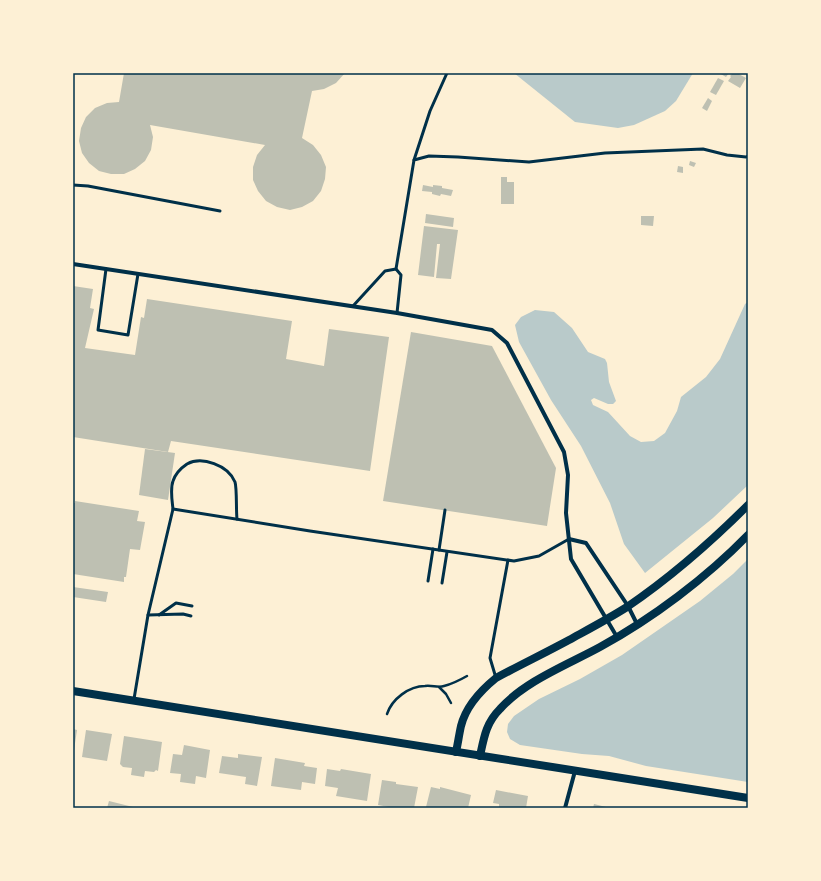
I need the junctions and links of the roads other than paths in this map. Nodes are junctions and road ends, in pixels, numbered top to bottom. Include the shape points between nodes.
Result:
1 (447, 73) edge
2 (748, 156) edge
3 (414, 160) junction
4 (73, 185) edge
5 (220, 211) dead end
6 (73, 264) edge
7 (106, 269) junction
8 (396, 269) junction
9 (138, 274) junction
10 (353, 306) junction
11 (397, 313) junction
12 (748, 505) edge
13 (173, 509) junction
14 (445, 510) dead end
15 (236, 519) junction
16 (748, 535) edge
17 (569, 539) junction
18 (433, 549) junction
19 (439, 550) junction
20 (447, 552) junction
21 (508, 560) junction
22 (428, 580) dead end
23 (442, 582) dead end
24 (192, 606) dead end
25 (628, 606) junction
26 (148, 615) junction
27 (159, 615) junction
28 (191, 616) dead end
29 (607, 619) junction
30 (637, 624) junction
31 (617, 637) junction
32 (496, 678) junction
33 (73, 691) edge
34 (134, 701) junction
35 (456, 752) junction
36 (480, 756) junction
37 (575, 771) junction
38 (748, 798) edge
39 (565, 808) edge

1 - 3 lane via 430,111
2 - 3 lane via 727,155 703,149 606,153 529,162 436,156
3 - 8 lane
4 - 5 lane
6 - 7 street
7 - 9 street
7 - 9 lane via 98,330 128,335
8 - 10 lane via 385,271
8 - 11 lane via 402,275
9 - 10 street
10 - 11 street
11 - 17 street via 492,330 507,343 564,452 568,475 566,512
12 - 25 main road via 689,560
13 - 15 lane
13 - 15 lane via 173,481 180,470 199,461 213,463 230,474 235,483
13 - 26 lane
14 - 19 lane
15 - 18 lane
16 - 30 main road via 687,589
17 - 21 lane via 539,556
17 - 25 street via 586,543
17 - 29 street via 571,559
18 - 19 lane
18 - 22 lane
19 - 20 lane
20 - 21 lane
20 - 23 lane
21 - 32 lane via 490,658
24 - 27 lane via 176,603
25 - 29 main road
25 - 30 street
26 - 27 lane
26 - 34 lane
27 - 28 lane
29 - 31 street
29 - 32 main road
30 - 31 main road
31 - 36 main road via 518,692 498,710 488,725
32 - 35 main road via 472,702 466,713
33 - 34 main road
34 - 35 main road
35 - 36 main road
36 - 37 main road
37 - 38 main road
37 - 39 street

